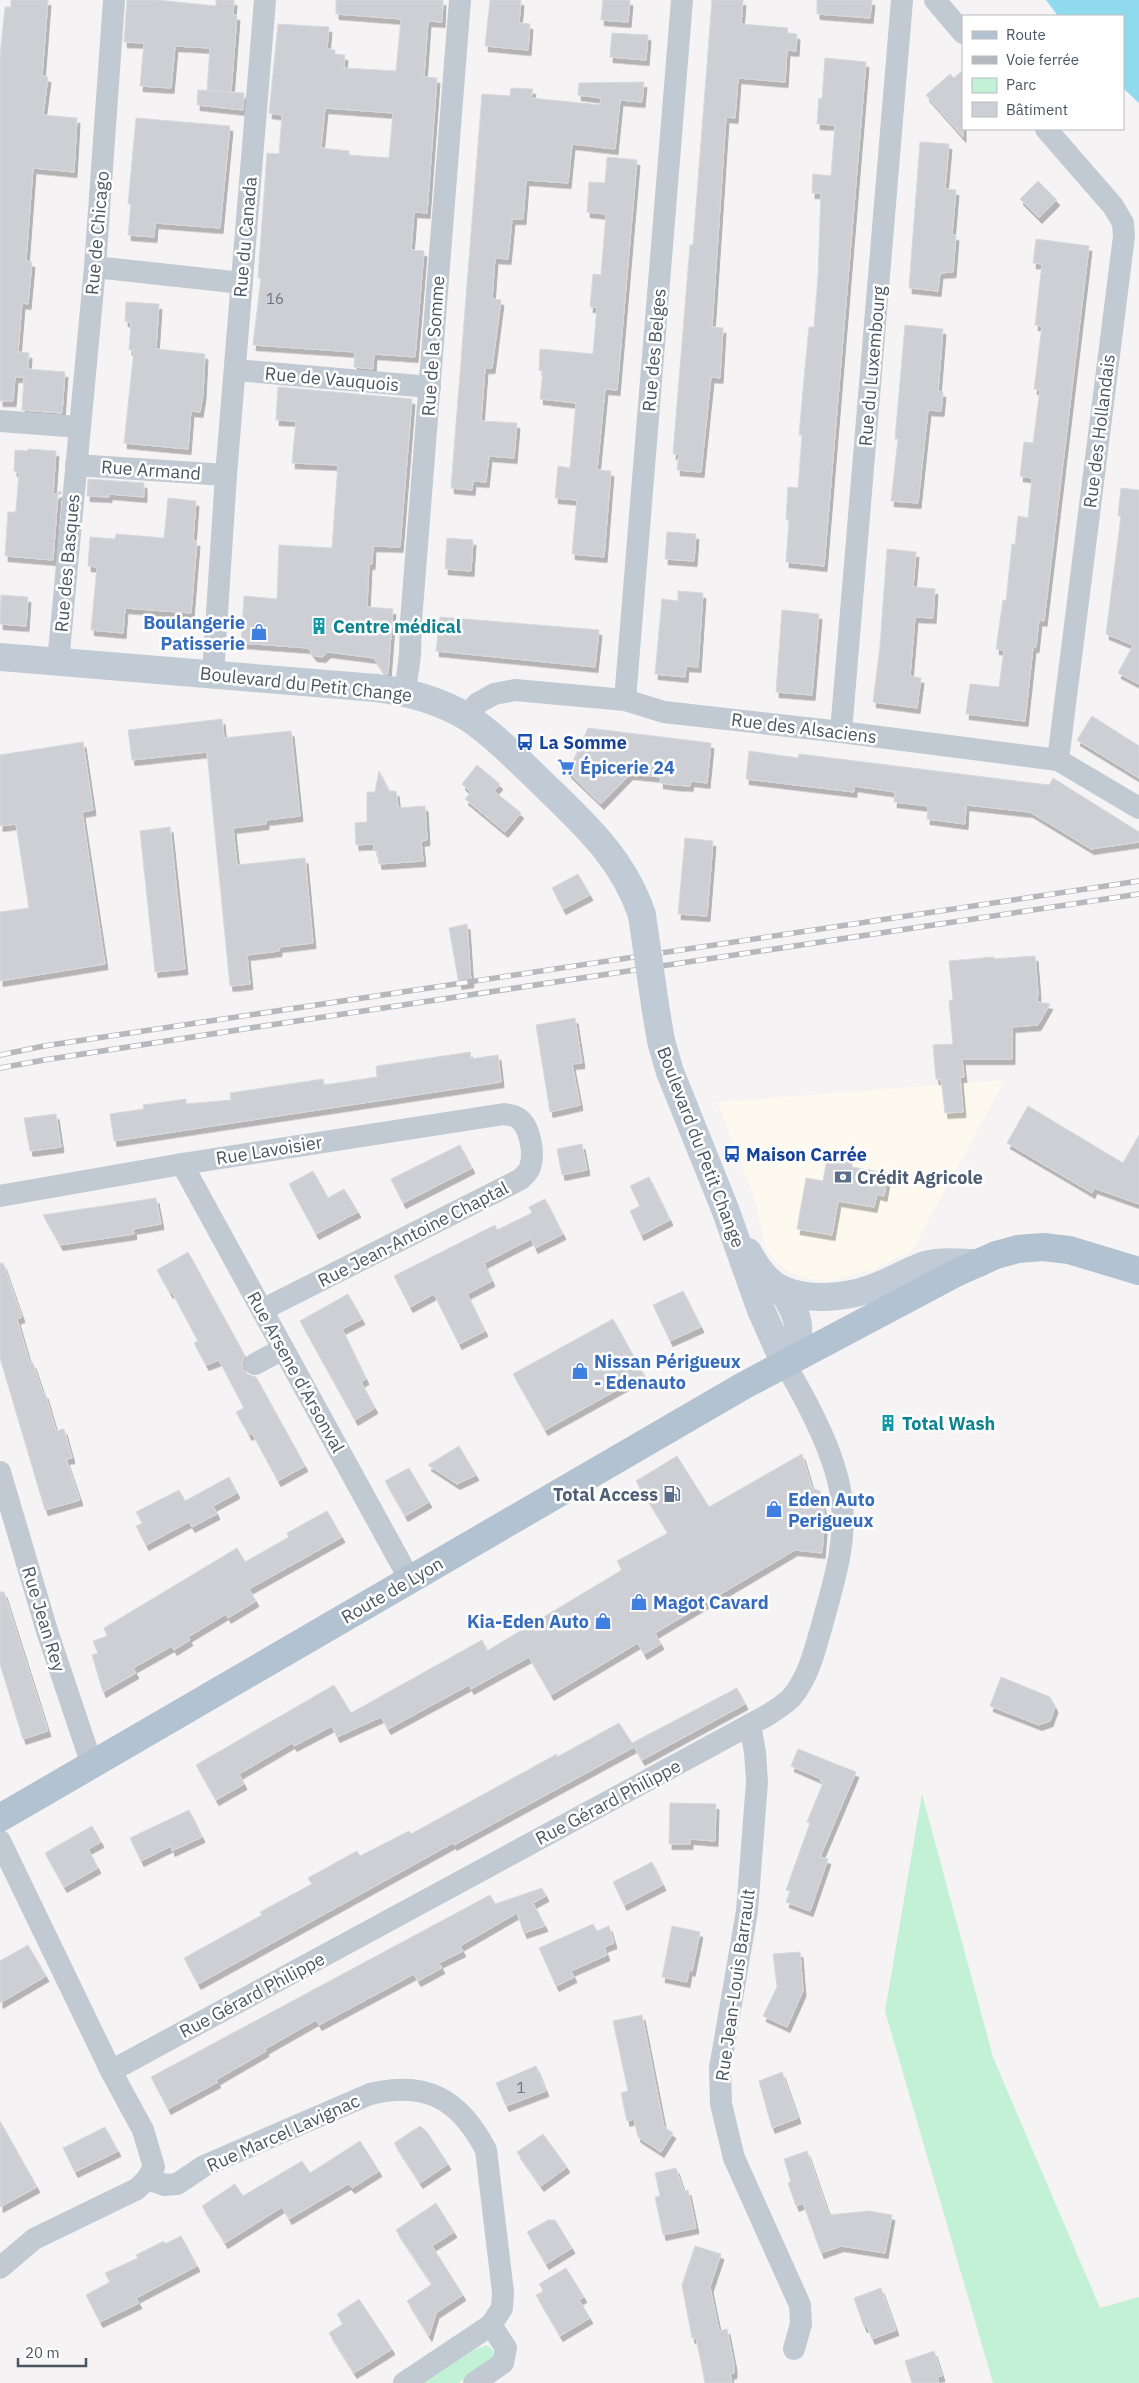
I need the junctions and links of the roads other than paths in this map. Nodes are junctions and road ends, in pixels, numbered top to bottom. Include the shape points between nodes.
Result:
1 (114, 0) edge
2 (265, 0) edge
3 (460, 0) edge
4 (682, 0) edge
5 (902, 0) edge
6 (935, 0) edge
7 (962, 31) edge
8 (1047, 130) edge
9 (95, 267) junction
10 (242, 283) junction
11 (234, 370) junction
12 (430, 387) junction
13 (0, 421) edge
14 (79, 427) junction
15 (76, 465) junction
16 (226, 475) junction
17 (0, 657) edge
18 (58, 662) junction
19 (213, 674) junction
20 (405, 692) junction
21 (625, 700) junction
22 (466, 717) junction
23 (841, 732) junction
24 (1058, 760) junction
25 (1139, 808) edge
26 (529, 1135) joint
27 (182, 1164) junction
28 (0, 1196) edge
29 (726, 1209) junction
30 (979, 1263) junction
31 (1139, 1271) edge
32 (782, 1290) junction
33 (262, 1310) junction
34 (283, 1349) junction
35 (256, 1364) dead end
36 (785, 1364) junction
37 (0, 1472) edge
38 (410, 1580) junction
39 (750, 1725) junction
40 (92, 1765) junction
41 (0, 1818) edge
42 (0, 1841) edge
43 (111, 2071) junction
44 (147, 2179) junction
45 (0, 2268) edge
46 (491, 2325) junction
47 (794, 2349) dead end
48 (404, 2383) edge
49 (474, 2383) edge

1 - 9 street, Rue de Chicago
2 - 10 street, Rue du Canada
3 - 12 street, Rue de la Somme
4 - 21 street, Rue des Belges
5 - 23 street, Rue du Luxembourg
6 - 7 street
8 - 24 street, Rue des Hollandais via 1113,206 1123,223 1124,236
9 - 10 street
9 - 14 street, Rue de Chicago
10 - 11 street, Rue du Canada
11 - 12 street, Rue de Vauquois
11 - 16 street, Rue du Canada
12 - 20 street, Rue de la Somme
13 - 14 street
14 - 15 street, Rue de Chicago
15 - 16 street, Rue Armand
15 - 18 street, Rue des Basques
16 - 19 street, Rue du Canada
17 - 18 main road, Boulevard du Petit Change
18 - 19 main road, Boulevard du Petit Change
19 - 20 main road, Boulevard du Petit Change
20 - 22 main road, Boulevard du Petit Change
21 - 22 street, Rue des Alsaciens via 507,691 478,703
21 - 23 street, Rue des Alsaciens via 664,712
22 - 29 main road, Boulevard du Petit Change, bridge via 501,744 603,844 635,894 642,914 661,1041 670,1072
23 - 24 street, Rue des Alsaciens
24 - 25 street, Rue des Alsaciens
26 - 27 street, Rue Lavoisier via 517,1117 504,1114
26 - 33 street, Rue Jean-Antoine Chaptal via 532,1160 530,1170 521,1179
27 - 28 street, Rue Lavoisier
27 - 33 street, Rue Arsene d'Arsonval
29 - 32 main road via 753,1262
29 - 36 main road, Boulevard du Petit Change via 761,1310
30 - 31 main road, Route de Lyon via 1018,1249 1042,1248 1069,1250
30 - 32 main road via 922,1266 869,1290 834,1297 814,1297
30 - 36 main road, Route de Lyon
32 - 36 main road via 792,1306 799,1334 797,1345
33 - 34 street, Rue Arsene d'Arsonval
34 - 35 street
34 - 38 street, Rue Arsene d'Arsonval
36 - 38 main road, Route de Lyon
36 - 39 street, Rue Gérard Philippe via 824,1443 836,1476 842,1505 842,1534 837,1570 812,1661 790,1699
37 - 40 street, Rue Jean Rey via 48,1634
38 - 40 main road, Route de Lyon
39 - 43 street, Rue Gérard Philippe
39 - 47 street, Rue Jean-Louis Barrault via 757,1782 747,1910 720,2068 720,2104 734,2158 800,2305 800,2324
40 - 41 main road, Route de Lyon
42 - 43 street
43 - 44 street via 143,2130 152,2157 154,2166
44 - 45 street via 137,2189 34,2239
44 - 46 street, Rue Marcel Lavignac via 165,2185 176,2184 204,2166 370,2094 393,2088 439,2097 462,2114 486,2150 503,2292 502,2308
46 - 48 street, Rue Marcel Lavignac
46 - 49 street via 506,2348 503,2363

